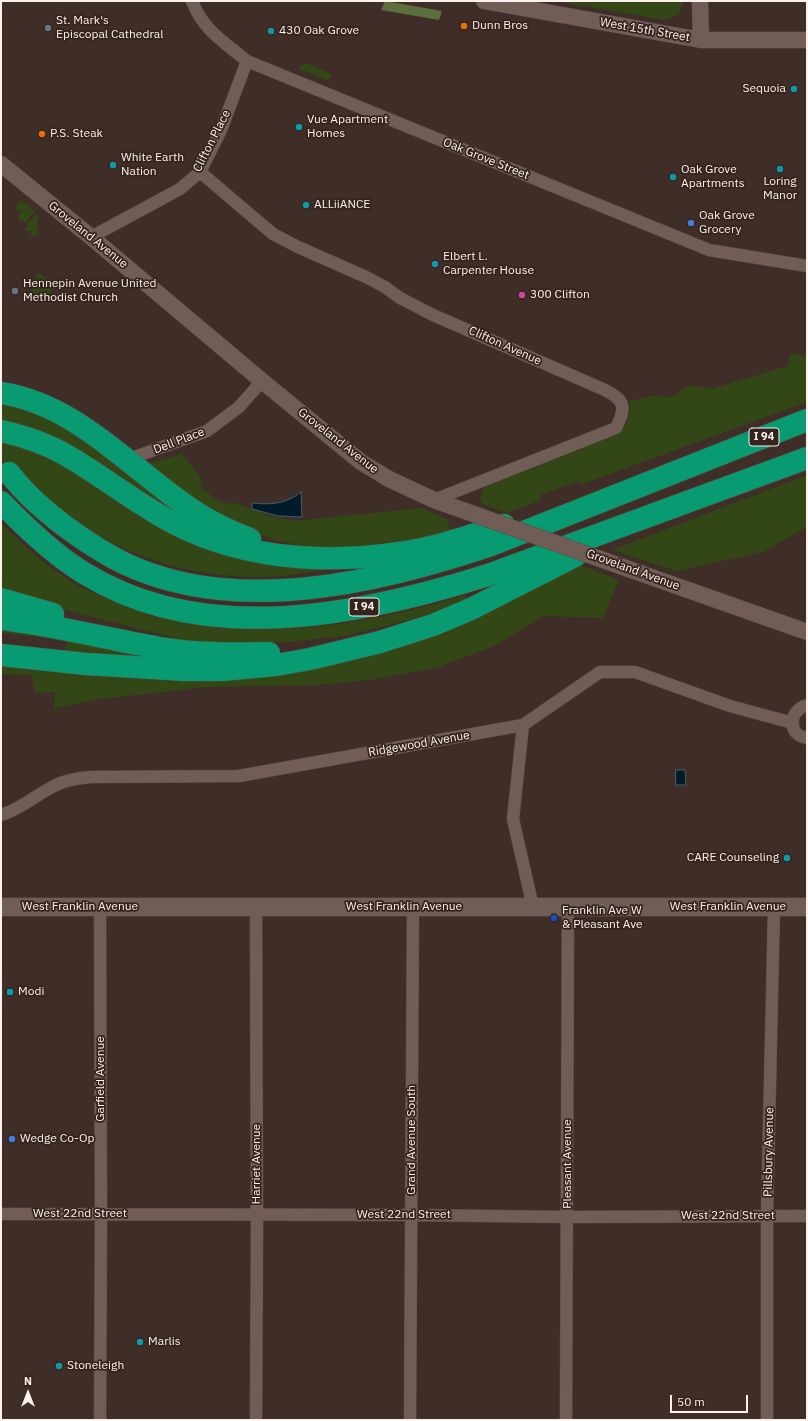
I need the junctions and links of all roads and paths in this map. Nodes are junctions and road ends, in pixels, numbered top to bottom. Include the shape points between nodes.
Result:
1 (192, 1) edge
2 (484, 1) edge
3 (700, 1) edge
4 (700, 40) junction
5 (807, 40) edge
6 (247, 61) junction
7 (1, 164) edge
8 (200, 172) junction
9 (91, 237) junction
10 (807, 266) edge
11 (262, 381) junction
12 (1, 393) edge
13 (1, 402) edge
14 (34, 402) junction
15 (807, 420) edge
16 (2, 432) edge
17 (720, 454) junction
18 (807, 458) edge
19 (126, 460) junction
20 (9, 473) dead end
21 (740, 483) junction
22 (434, 500) junction
23 (1, 502) edge
24 (355, 558) junction
25 (1, 599) edge
26 (1, 619) edge
27 (416, 631) junction
28 (807, 632) edge
29 (242, 653) junction
30 (1, 655) edge
31 (807, 705) edge
32 (792, 723) junction
33 (523, 725) junction
34 (807, 738) edge
35 (28, 802) junction
36 (1, 811) edge
37 (1, 815) edge
38 (1, 907) edge
39 (100, 907) junction
40 (256, 907) junction
41 (413, 907) junction
42 (533, 907) junction
43 (568, 907) junction
44 (774, 907) junction
45 (807, 907) edge
46 (1, 1214) edge
47 (101, 1214) junction
48 (411, 1214) junction
49 (257, 1215) junction
50 (767, 1216) junction
51 (807, 1216) edge
52 (568, 1217) junction
53 (100, 1420) edge
54 (256, 1420) edge
55 (410, 1420) edge
56 (566, 1420) edge
57 (767, 1420) edge

1 - 6 street, Oak Grove Street via 197,14 212,33
2 - 4 street, West 15th Street
3 - 4 street
4 - 5 street, West 15th Street
6 - 8 street, Clifton Place via 221,130
6 - 10 street, Oak Grove Street via 709,250
7 - 9 street, Groveland Avenue
8 - 9 street, Clifton Place via 180,189
8 - 22 street, Clifton Avenue via 273,234 366,277 433,315 605,390 618,397 622,404 622,415 616,428
9 - 11 street, Groveland Avenue
11 - 19 street, Dell Place via 239,407 207,431
11 - 22 street, Groveland Avenue via 361,462 388,479
12 - 14 highway
13 - 14 highway
14 - 19 highway via 79,425
15 - 17 highway, I 94
16 - 24 highway via 65,454 135,501 192,532 236,546 286,556
17 - 20 highway, I 94 via 491,545 442,561 355,582 268,590 190,584 127,565 100,551 64,525 30,498
17 - 24 highway via 437,545
18 - 21 highway, I 94
19 - 24 highway via 197,513 241,536 302,553
21 - 23 highway, I 94 via 488,575 430,592 360,608 266,618 182,611 131,596 85,574 69,563
21 - 27 highway via 650,521 457,615
22 - 28 street, Groveland Avenue, bridge
25 - 29 highway via 156,641 204,650
26 - 29 highway via 168,649
27 - 29 highway via 321,650
27 - 30 highway via 299,661 222,670 151,669
31 - 32 street via 797,710
32 - 33 street, Ridgewood Avenue via 730,706 635,672 600,672
32 - 34 street via 798,735
33 - 35 street, Ridgewood Avenue via 239,776 72,779 55,785
33 - 42 street via 514,819
35 - 36 street, Ridgewood Avenue
35 - 37 street, Ridgewood Avenue via 14,811
38 - 39 main road, West Franklin Avenue
39 - 40 main road, West Franklin Avenue
39 - 47 street, Garfield Avenue
40 - 41 main road, West Franklin Avenue
40 - 49 street, Harriet Avenue
41 - 42 main road, West Franklin Avenue
41 - 48 street, Grand Avenue South
42 - 43 main road, West Franklin Avenue
43 - 44 main road, West Franklin Avenue
43 - 52 street, Pleasant Avenue
44 - 45 main road, West Franklin Avenue
44 - 50 street, Pillsbury Avenue
46 - 47 street, West 22nd Street
47 - 49 street, West 22nd Street
47 - 53 street, Garfield Avenue
48 - 49 street, West 22nd Street
48 - 52 street, West 22nd Street
48 - 55 street, Grand Avenue South
49 - 54 street, Harriet Avenue
50 - 51 street, West 22nd Street
50 - 52 street, West 22nd Street
50 - 57 street, Pillsbury Avenue
52 - 56 street, Pleasant Avenue

